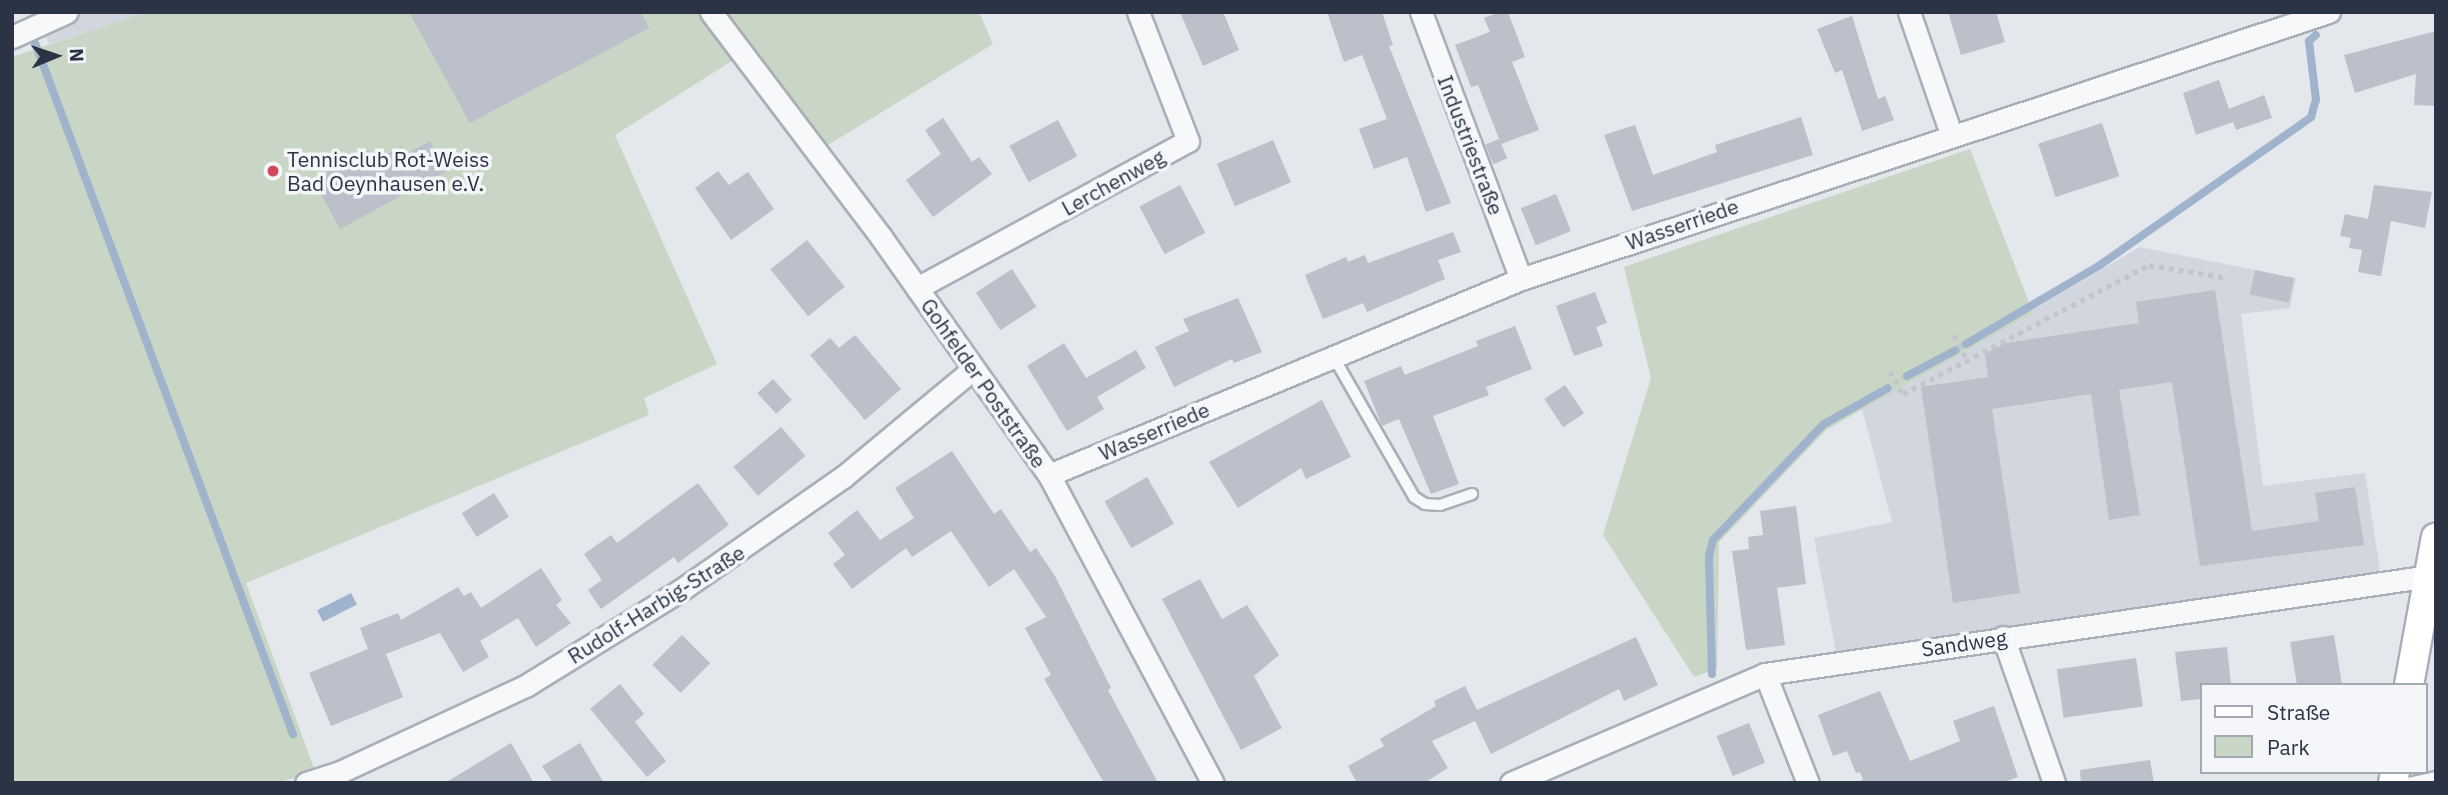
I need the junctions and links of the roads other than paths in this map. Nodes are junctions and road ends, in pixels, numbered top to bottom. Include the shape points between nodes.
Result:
1 (67, 12) edge
2 (711, 12) edge
3 (1138, 12) edge
4 (1421, 12) edge
5 (1909, 12) edge
6 (2329, 12) edge
7 (13, 33) edge
8 (1951, 134) junction
9 (1521, 279) junction
10 (917, 288) junction
11 (1333, 356) junction
12 (972, 370) junction
13 (1049, 475) junction
14 (1472, 495) dead end
15 (2436, 537) edge
16 (2432, 575) edge
17 (2003, 637) junction
18 (1765, 674) junction
19 (2409, 683) edge
20 (1541, 776) edge
21 (2436, 777) edge
22 (342, 778) edge
23 (306, 783) edge
24 (1213, 783) edge
25 (1511, 783) edge
26 (1808, 783) edge
27 (2054, 783) edge
28 (2408, 783) edge

1 - 7 street
2 - 10 street, Gohfelder Poststraße
3 - 10 street, Lerchenweg via 1188,141
4 - 9 street, Industriestraße
5 - 8 street
6 - 8 street, Wasserriede
8 - 9 street, Wasserriede
9 - 11 street, Wasserriede
10 - 12 street, Gohfelder Poststraße
11 - 13 street, Wasserriede
11 - 14 lane via 1414,497 1425,505 1440,505
12 - 13 street, Gohfelder Poststraße
12 - 22 street, Rudolf-Harbig-Straße via 843,477 681,590 527,685
13 - 24 street, Gohfelder Poststraße
15 - 16 main road
16 - 17 street, Sandweg
16 - 19 main road
17 - 18 street, Sandweg
17 - 27 street
18 - 20 street, Sandweg
18 - 26 street
20 - 25 street, Sandweg
21 - 28 lane
22 - 23 street, Rudolf-Harbig-Straße

